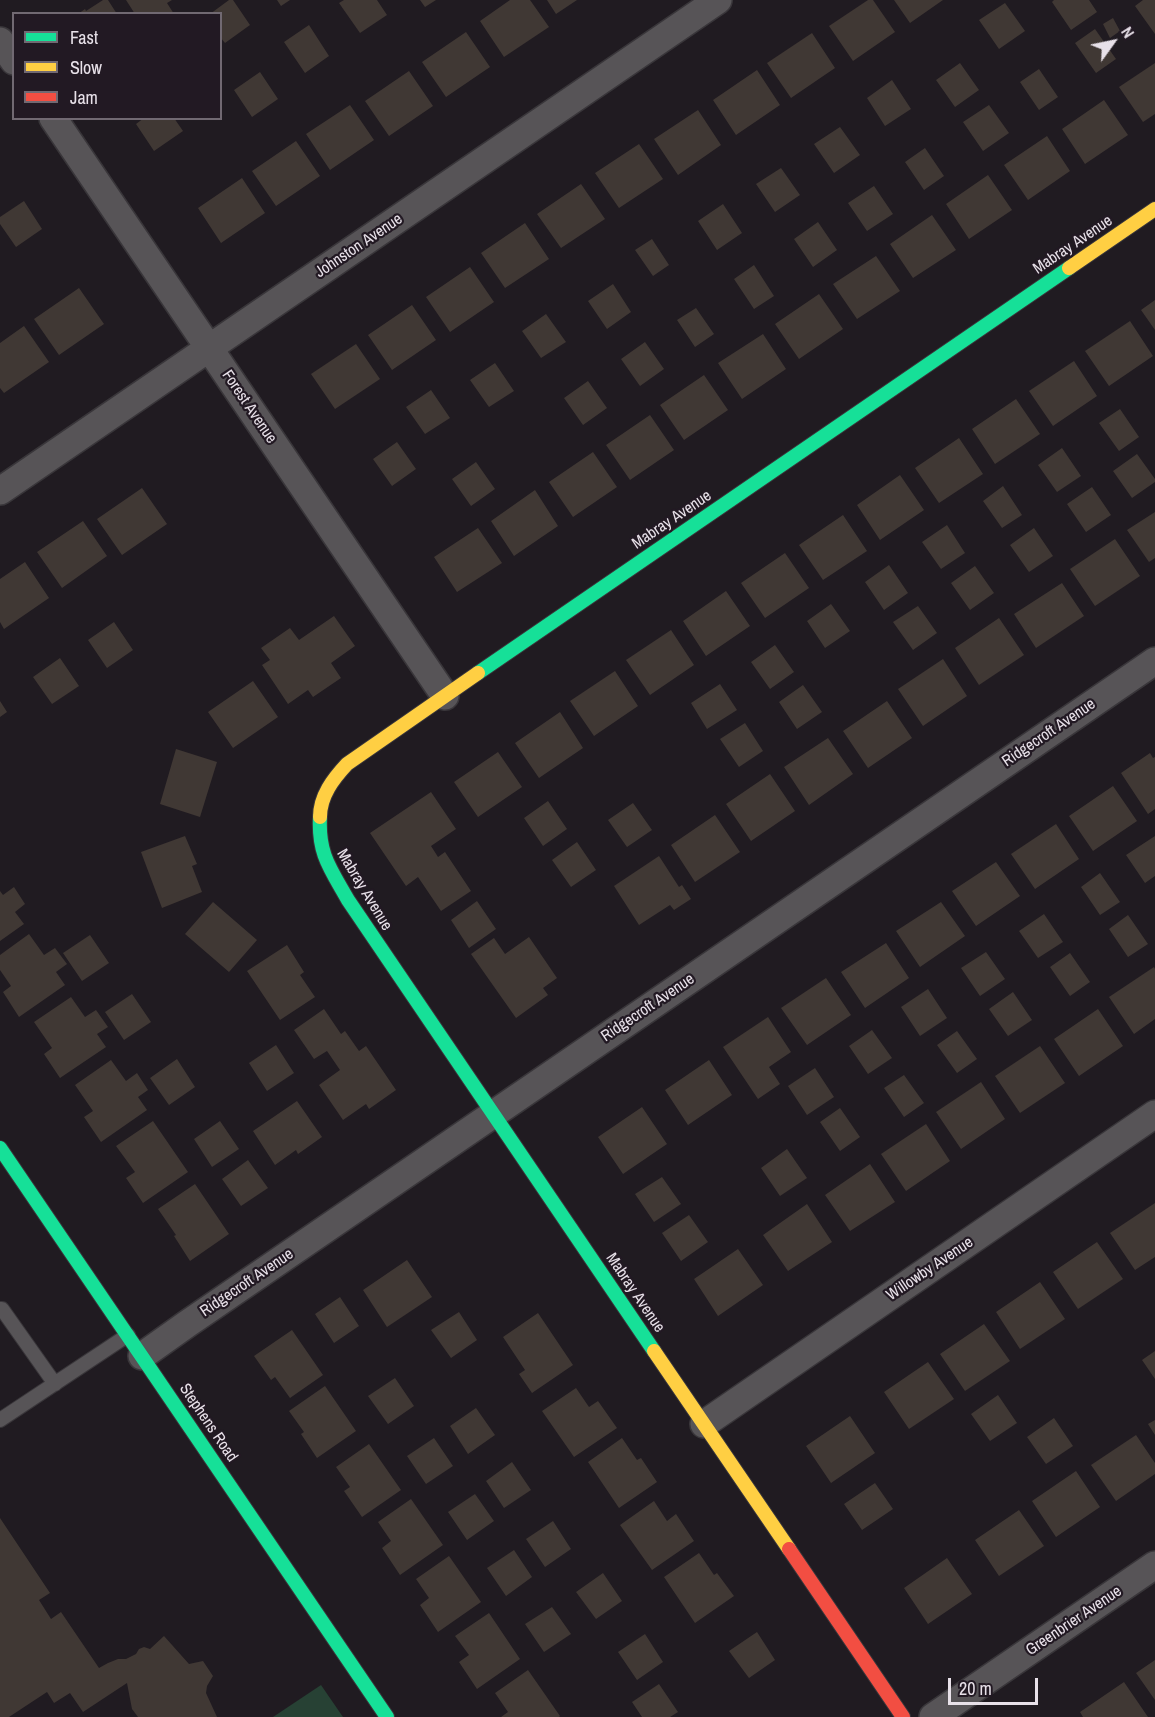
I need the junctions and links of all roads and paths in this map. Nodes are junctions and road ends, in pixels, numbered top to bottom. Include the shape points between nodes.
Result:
1 (718, 0) edge
2 (0, 41) edge
3 (12, 57) edge
4 (54, 120) edge
5 (1155, 209) edge
6 (210, 349) junction
7 (0, 491) edge
8 (1155, 661) edge
9 (445, 696) junction
10 (1155, 1114) edge
11 (493, 1115) junction
12 (0, 1148) edge
13 (0, 1309) edge
14 (135, 1345) junction
15 (55, 1384) junction
16 (0, 1420) edge
17 (704, 1424) junction
18 (1155, 1565) edge
19 (387, 1717) edge
20 (903, 1717) edge
21 (933, 1717) edge

1 - 6 street, Johnston Avenue
2 - 3 street
4 - 6 street, Forest Avenue
5 - 9 street, Mabray Avenue
6 - 7 street, Johnston Avenue
6 - 9 street, Forest Avenue
8 - 11 street, Ridgecroft Avenue
9 - 11 street, Mabray Avenue via 347,764 334,778 320,804 319,835 324,857 348,900
10 - 17 street, Willowby Avenue
11 - 14 street, Ridgecroft Avenue
11 - 17 street, Mabray Avenue
12 - 14 street, Stephens Road
13 - 15 lane
14 - 15 lane
14 - 19 street, Stephens Road
15 - 16 lane
17 - 20 street, Mabray Avenue
18 - 21 street, Greenbrier Avenue

